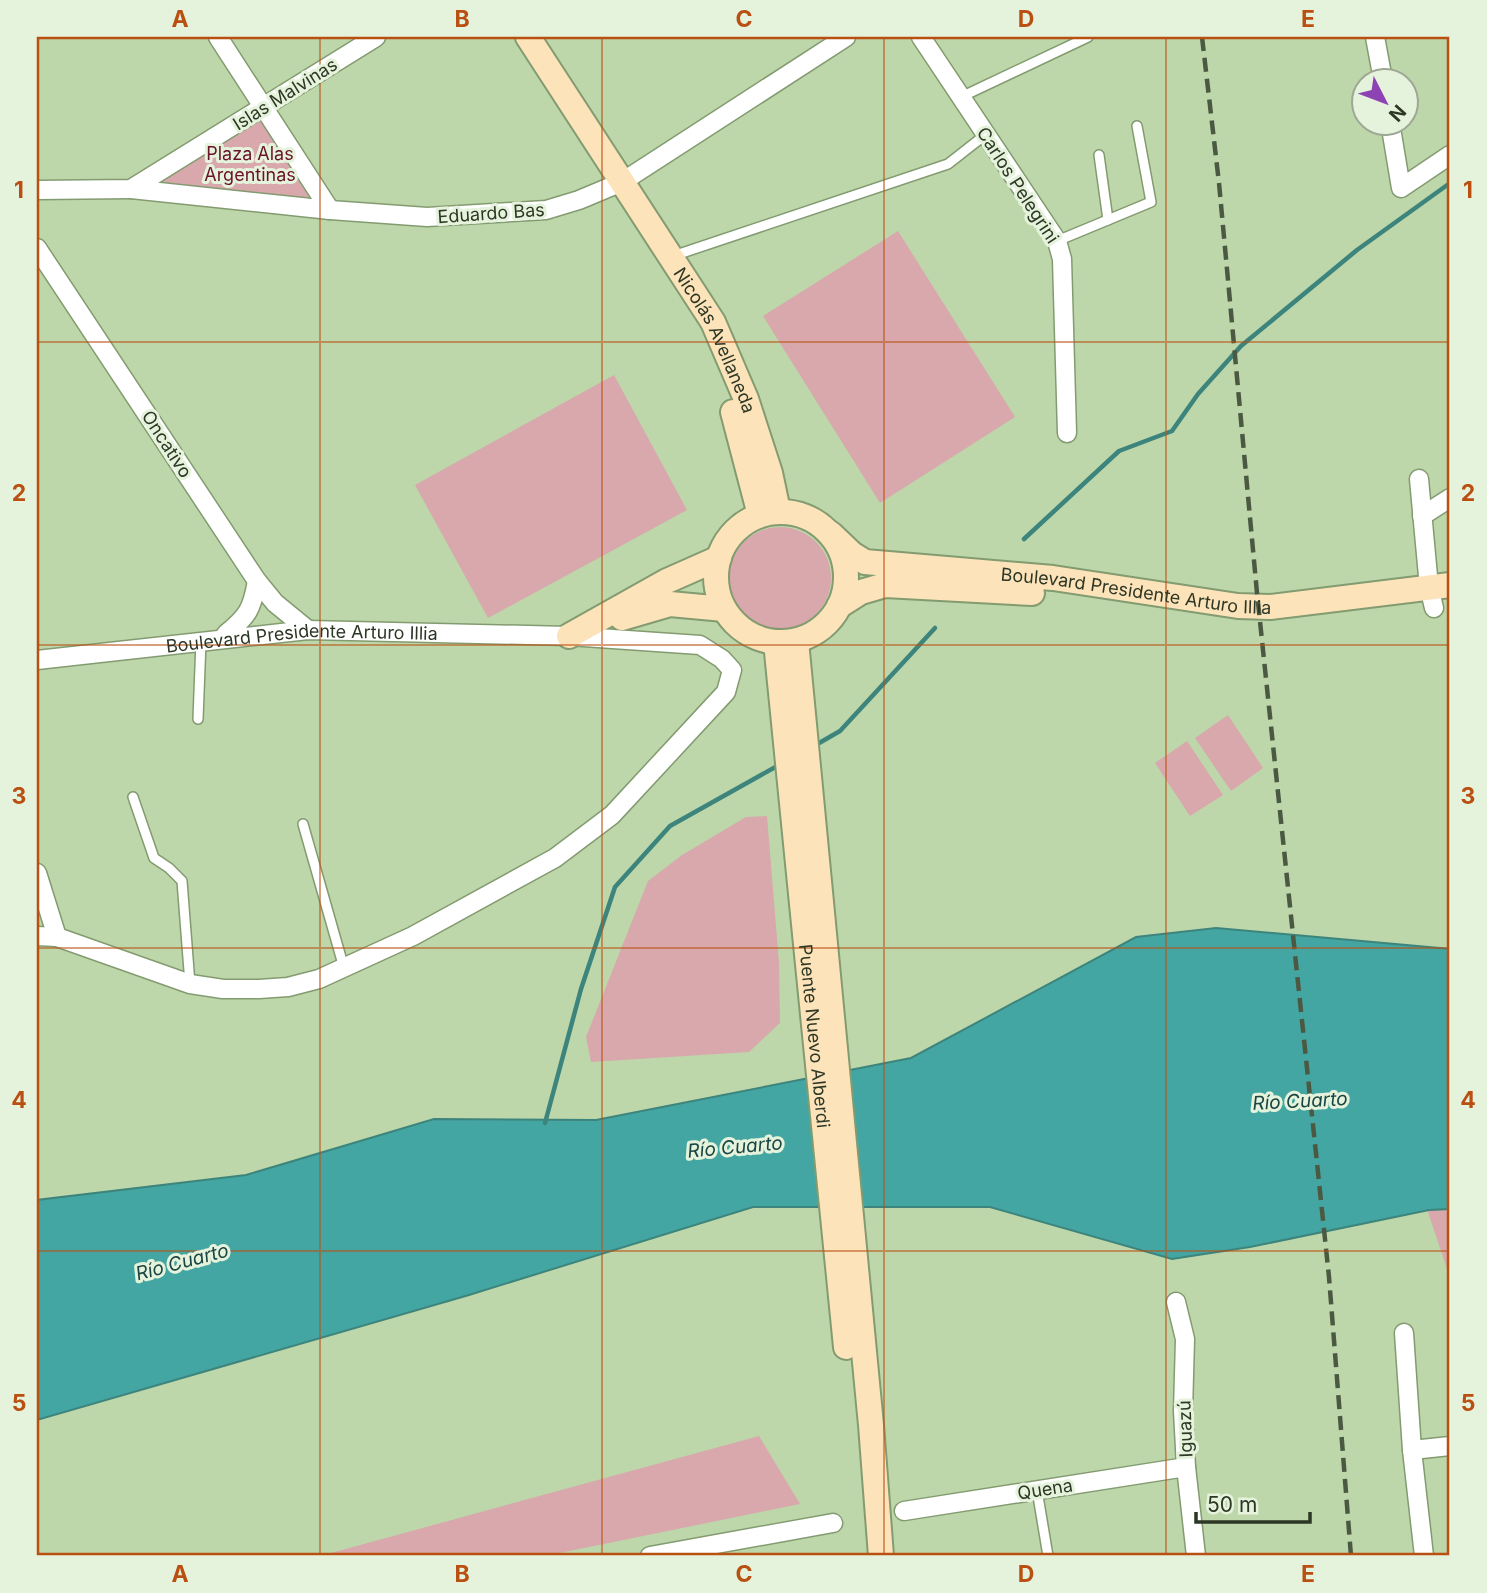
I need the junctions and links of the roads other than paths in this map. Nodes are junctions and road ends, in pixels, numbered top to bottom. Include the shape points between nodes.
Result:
1 (218, 37) edge
2 (376, 37) edge
3 (528, 37) edge
4 (846, 37) edge
5 (921, 37) edge
6 (1088, 37) edge
7 (1375, 37) edge
8 (1380, 66) edge
9 (961, 97) junction
10 (264, 107) junction
11 (1137, 126) dead end
12 (985, 135) junction
13 (1392, 136) edge
14 (1099, 155) dead end
15 (1450, 155) edge
16 (622, 182) junction
17 (131, 189) junction
18 (37, 190) edge
19 (331, 210) junction
20 (1108, 220) junction
21 (1058, 241) junction
22 (37, 248) edge
23 (672, 256) junction
24 (1067, 433) dead end
25 (1419, 479) dead end
26 (1450, 498) edge
27 (769, 513) junction
28 (1422, 516) junction
29 (831, 534) junction
30 (719, 558) junction
31 (257, 581) junction
32 (1439, 595) edge
33 (839, 606) junction
34 (724, 609) junction
35 (309, 630) junction
36 (226, 634) dead end
37 (569, 636) junction
38 (201, 642) junction
39 (786, 642) junction
40 (37, 660) edge
41 (198, 719) dead end
42 (133, 797) dead end
43 (303, 824) dead end
44 (37, 873) edge
45 (37, 936) edge
46 (57, 937) junction
47 (344, 968) junction
48 (190, 984) junction
49 (1177, 1302) dead end
50 (1404, 1333) dead end
51 (862, 1426) junction
52 (1450, 1446) edge
53 (1412, 1450) junction
54 (1186, 1467) junction
55 (1037, 1490) junction
56 (904, 1511) dead end
57 (833, 1523) dead end
58 (650, 1556) edge
59 (866, 1556) edge
60 (881, 1556) edge
61 (1048, 1556) edge
62 (1196, 1556) edge
63 (1424, 1556) edge

1 - 10 street
2 - 10 street, Islas Malvinas
3 - 16 main road, Nicolás Avellaneda
4 - 16 street, Eduardo Bas
5 - 9 street, Carlos Pelegrini
6 - 9 lane
7 - 8 street
9 - 12 street, Carlos Pelegrini
10 - 17 street, Islas Malvinas
10 - 19 street
11 - 20 lane via 1151,202
12 - 21 street, Carlos Pelegrini
12 - 23 lane via 948,164
13 - 15 street via 1401,188
14 - 20 lane
16 - 19 street, Eduardo Bas via 546,211 427,217
16 - 23 main road, Nicolás Avellaneda
16 - 27 main road, Nicolás Avellaneda via 650,246 715,361
17 - 18 street
17 - 19 street, Eduardo Bas
20 - 21 lane
21 - 24 street, Carlos Pelegrini
22 - 31 street, Oncativo
23 - 27 main road, Nicolás Avellaneda via 731,359 770,473
25 - 28 street
26 - 28 street
27 - 29 main road via 797,513
27 - 30 main road via 735,531
28 - 32 street
29 - 32 main road, Boulevard Presidente Arturo Illia via 865,562 1053,578 1238,606
29 - 33 main road via 845,569
30 - 34 main road via 716,575
30 - 37 main road via 667,580
31 - 35 street, Oncativo via 275,603
31 - 36 street via 245,618
32 - 33 main road, Boulevard Presidente Arturo Illia via 1271,617 1214,617 1057,594 885,585 861,592
33 - 39 main road via 811,634
34 - 37 main road via 670,604
34 - 39 main road via 738,626 757,638
35 - 37 street, Boulevard Presidente Arturo Illia
35 - 38 street, Boulevard Presidente Arturo Illia
37 - 47 street, Boulevard Presidente Arturo Illia via 700,645 732,670 726,692 612,815 555,858 413,936
38 - 40 street, Boulevard Presidente Arturo Illia
38 - 41 lane
39 - 51 main road, Puente Nuevo Alberdi
42 - 48 lane via 154,858 182,881
43 - 47 lane
44 - 46 street
45 - 46 street
46 - 48 street
47 - 48 street via 278,988
49 - 54 street, Iguazú via 1185,1339
50 - 53 street
51 - 59 main road
51 - 60 main road
52 - 53 street
53 - 63 street
54 - 55 street, Quena
54 - 62 street, Iguazú
55 - 56 street, Quena
55 - 61 lane
57 - 58 street

